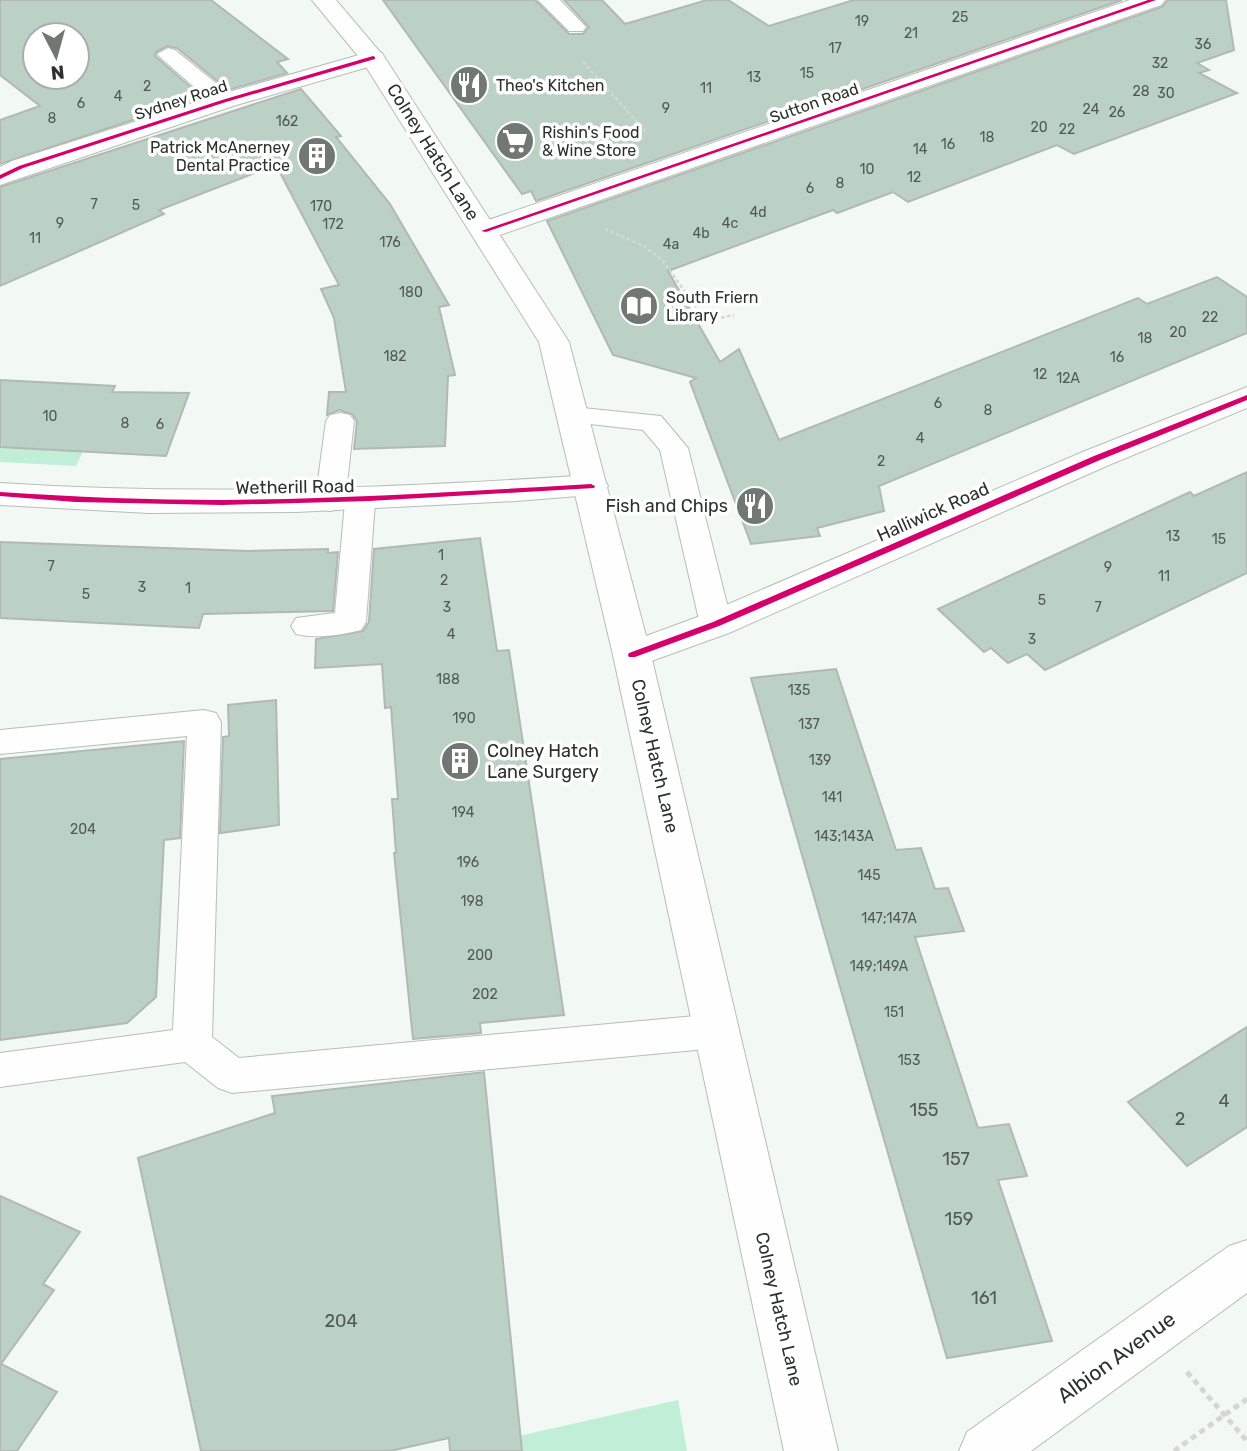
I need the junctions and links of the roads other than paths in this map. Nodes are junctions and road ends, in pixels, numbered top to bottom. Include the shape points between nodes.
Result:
1 (324, 0) edge
2 (548, 0) edge
3 (1153, 0) edge
4 (576, 27) dead end
5 (168, 54) dead end
6 (373, 58) junction
7 (224, 101) junction
8 (0, 177) edge
9 (484, 232) junction
10 (1247, 397) edge
11 (573, 415) junction
12 (340, 421) dead end
13 (590, 486) junction
14 (0, 494) edge
15 (345, 502) junction
16 (716, 624) junction
17 (307, 626) dead end
18 (632, 655) junction
19 (0, 742) edge
20 (717, 1031) junction
21 (192, 1044) junction
22 (0, 1070) edge
23 (1247, 1263) edge
24 (811, 1451) edge
25 (986, 1451) edge

1 - 6 street, Colney Hatch Lane
2 - 4 lane
3 - 9 street, Sutton Road
5 - 7 lane
6 - 7 street, Sydney Road
6 - 9 street, Colney Hatch Lane
7 - 8 street, Sydney Road
9 - 11 street, Colney Hatch Lane via 554,342
10 - 16 street, Halliwick Road
11 - 13 street, Colney Hatch Lane
11 - 16 lane via 652,422 674,447
12 - 15 lane
13 - 15 street, Wetherill Road
13 - 18 street, Colney Hatch Lane
14 - 15 street, Wetherill Road via 219,505
15 - 17 lane via 350,622
16 - 18 street, Halliwick Road
18 - 20 street, Colney Hatch Lane
19 - 21 lane via 204,722
20 - 21 lane via 232,1076
20 - 24 street, Colney Hatch Lane
21 - 22 lane
23 - 25 street, Albion Avenue

